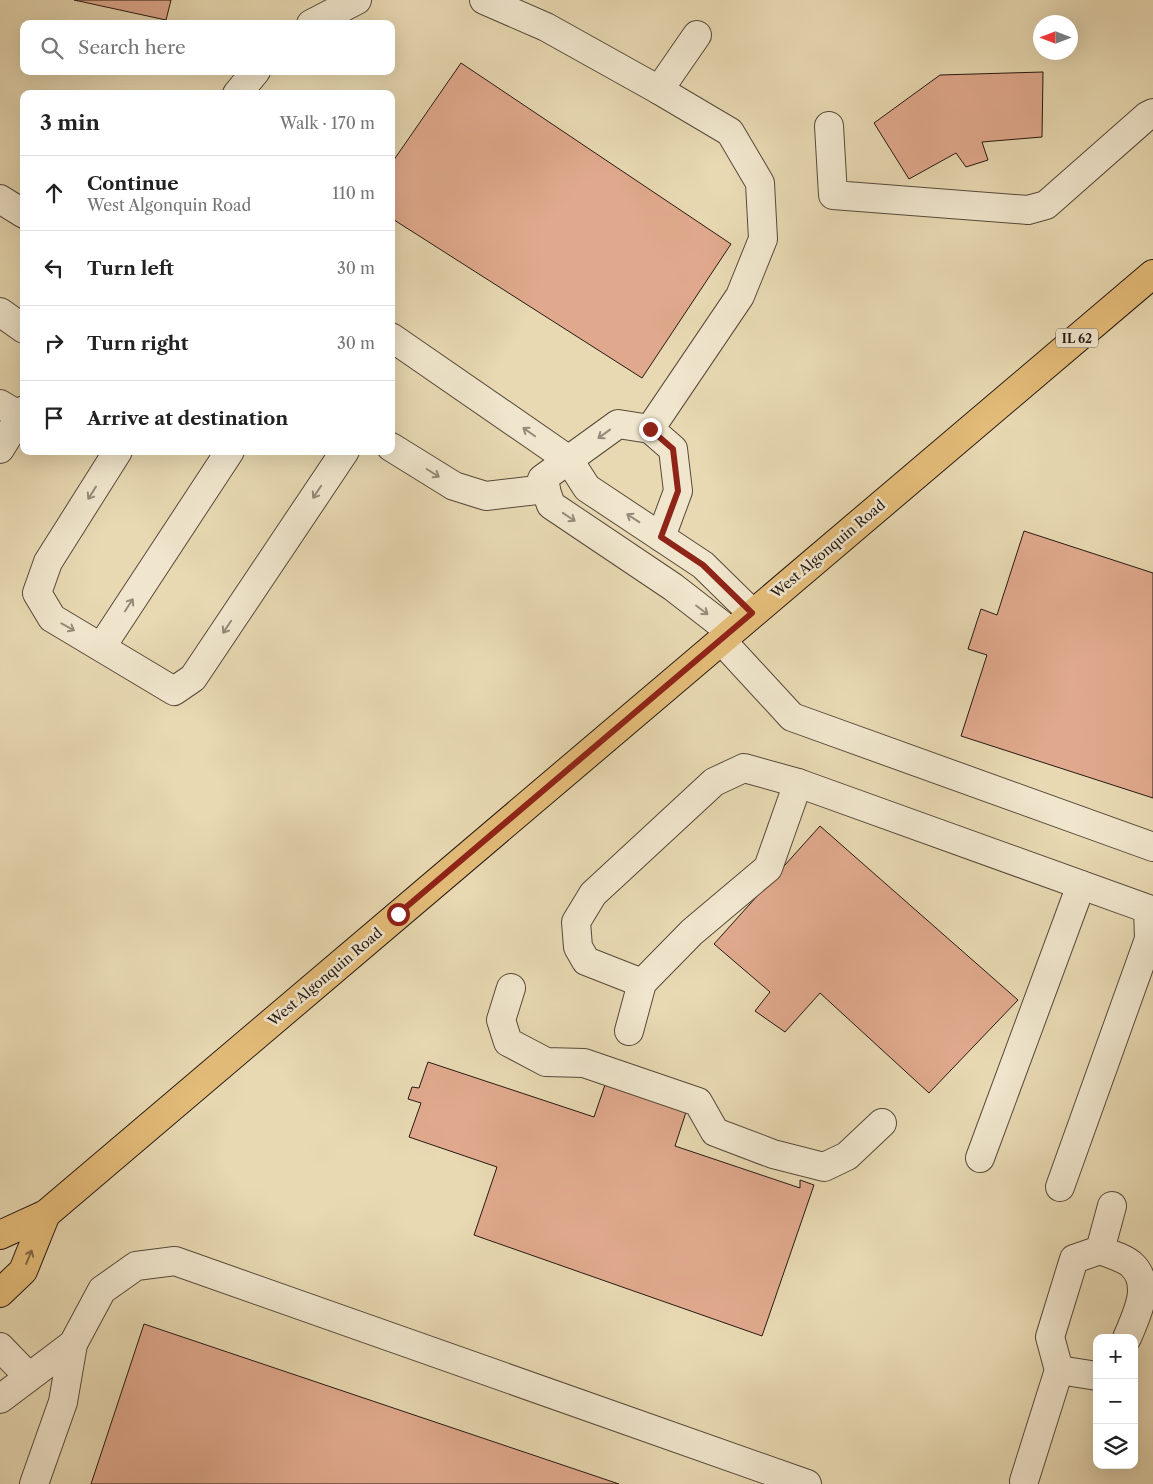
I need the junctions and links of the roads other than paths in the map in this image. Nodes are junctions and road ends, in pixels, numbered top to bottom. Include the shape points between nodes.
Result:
1 (357, 0) edge
2 (484, 0) edge
3 (319, 20) edge
4 (697, 35) dead end
5 (253, 75) edge
6 (240, 90) edge
7 (660, 90) junction
8 (1153, 113) edge
9 (829, 126) dead end
10 (0, 199) edge
11 (20, 212) edge
12 (1153, 274) edge
13 (0, 312) edge
14 (20, 326) edge
15 (395, 340) edge
16 (14, 410) edge
17 (650, 429) junction
18 (0, 449) edge
19 (395, 449) edge
20 (115, 455) edge
21 (227, 455) edge
22 (341, 455) edge
23 (569, 460) junction
24 (544, 484) junction
25 (661, 537) junction
26 (752, 613) junction
27 (726, 636) junction
28 (102, 646) junction
29 (798, 783) junction
30 (1153, 847) edge
31 (1081, 885) junction
32 (642, 983) junction
33 (511, 988) dead end
34 (629, 1031) dead end
35 (882, 1123) dead end
36 (980, 1158) dead end
37 (1060, 1187) dead end
38 (1112, 1206) dead end
39 (46, 1214) junction
40 (1, 1232) edge
41 (1100, 1250) junction
42 (0, 1293) edge
43 (1129, 1334) edge
44 (73, 1344) junction
45 (0, 1347) edge
46 (1059, 1370) junction
47 (1093, 1375) edge
48 (30, 1377) junction
49 (0, 1399) edge
50 (1024, 1481) dead end
51 (34, 1484) edge
52 (807, 1484) edge

1 - 3 lane
2 - 7 lane via 546,27
4 - 7 lane
5 - 6 lane
7 - 17 lane via 730,132 760,183 763,239 740,296
8 - 9 lane via 1046,205 1028,210 833,195
10 - 11 lane
12 - 26 main road, West Algonquin Road / IL 62
13 - 14 lane
23 -> 15 lane
16 - 18 lane
17 -> 23 lane via 618,424
17 - 25 lane via 673,449 678,491
19 -> 24 lane via 454,486 486,496
20 -> 28 lane via 48,562 37,593 52,618
28 -> 21 lane
22 -> 28 lane via 193,678 174,690
23 - 24 lane
25 -> 23 lane via 587,488
24 -> 27 lane via 551,505 673,587
25 - 26 lane via 703,565
26 - 27 main road, West Algonquin Road / IL 62
27 - 30 lane via 792,717
27 - 39 main road, West Algonquin Road / IL 62
29 - 31 lane
29 - 32 lane via 768,868 692,932
29 - 32 lane via 744,768 714,782 593,894 576,922 578,947 586,961
31 - 36 lane
31 - 37 lane via 1148,909 1149,939
32 - 34 lane
33 - 35 lane via 501,1020 508,1042 546,1062 584,1064 698,1102 715,1132 773,1154 824,1167 846,1156
38 - 41 lane
39 - 40 main road, West Algonquin Road / IL 62
42 -> 39 main road, West Algonquin Road / IL 62 via 23,1271
41 - 43 lane via 1132,1265 1143,1284 1144,1297
41 - 46 lane via 1074,1259 1050,1337
44 - 48 lane
44 - 51 lane via 63,1402
44 - 52 lane via 102,1290 136,1266 175,1261
45 - 48 lane
46 - 47 lane
46 - 50 lane
48 - 49 lane

